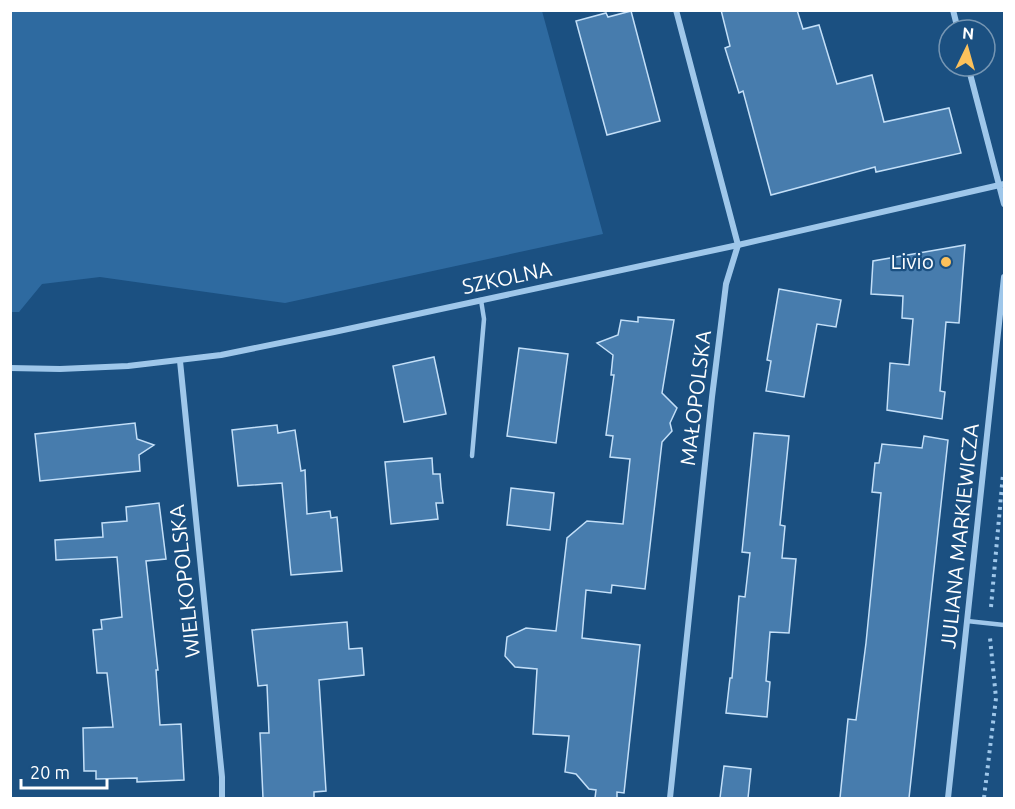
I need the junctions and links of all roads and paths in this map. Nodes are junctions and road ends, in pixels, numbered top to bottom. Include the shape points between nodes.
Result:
1 (676, 10) edge
2 (972, 78) edge
3 (1003, 184) edge
4 (1005, 204) edge
5 (738, 245) junction
6 (1005, 277) edge
7 (481, 300) junction
8 (180, 361) junction
9 (10, 368) edge
10 (472, 456) dead end
11 (967, 621) junction
12 (1005, 625) edge
13 (222, 798) edge
14 (670, 798) edge
15 (948, 798) edge

1 - 5 street
2 - 3 street
3 - 4 street
3 - 5 street, SZKOLNA
5 - 7 street, SZKOLNA
5 - 14 street, MAŁOPOLSKA via 726,284
6 - 11 street, JULIANA MARKIEWICZA
7 - 8 street, SZKOLNA
7 - 10 lane via 484,318
8 - 9 street, SZKOLNA
8 - 13 street, WIELKOPOLSKA
11 - 12 lane
11 - 15 street, JULIANA MARKIEWICZA

